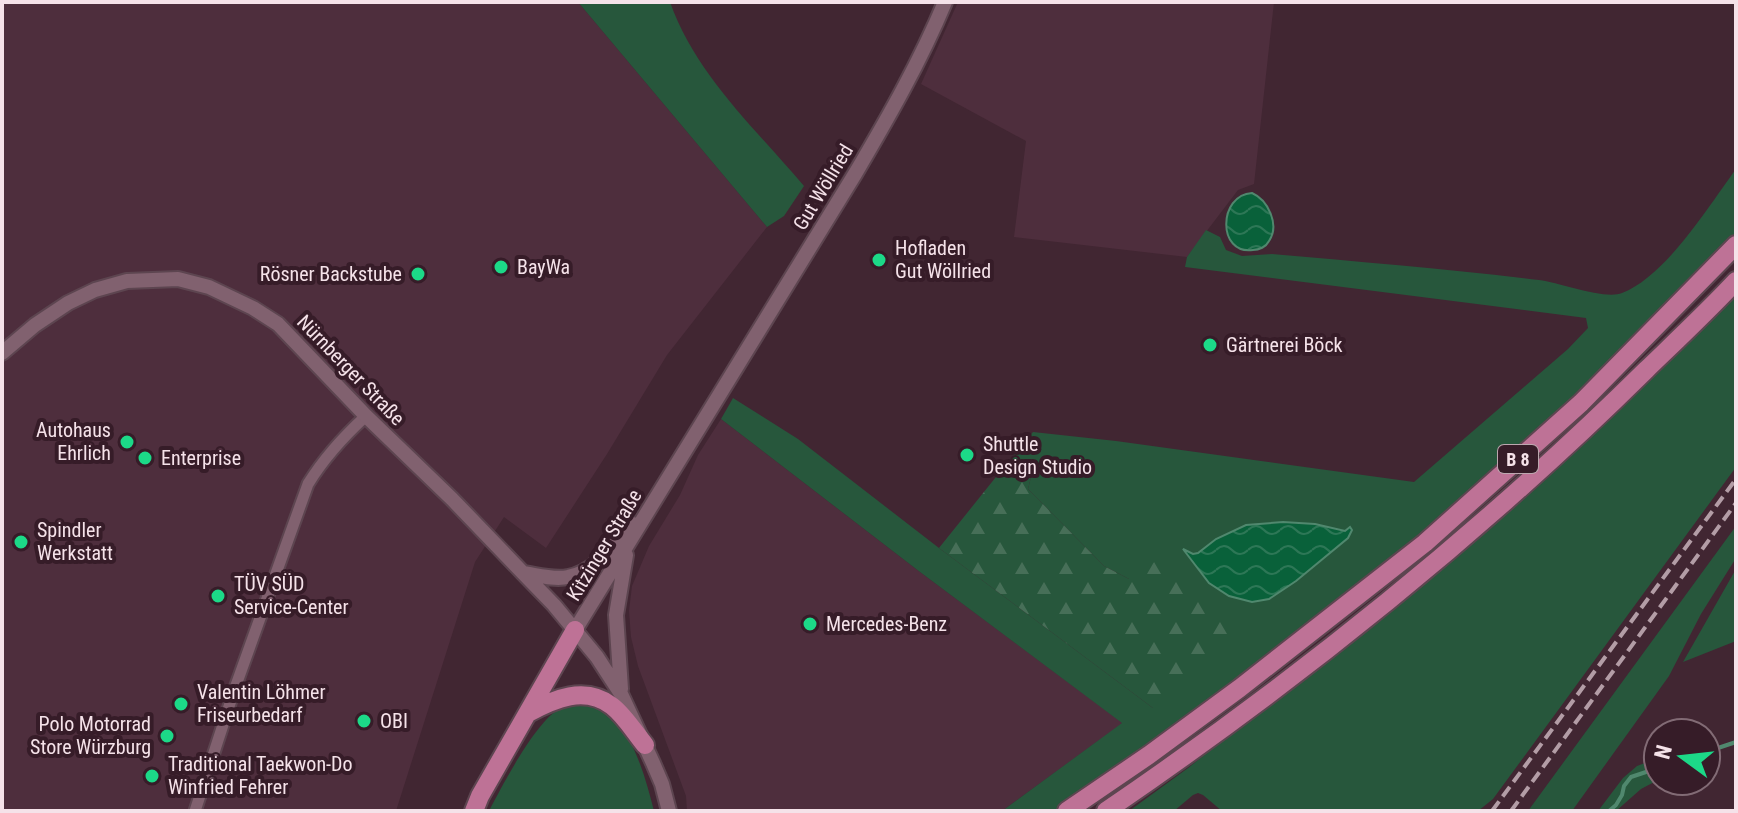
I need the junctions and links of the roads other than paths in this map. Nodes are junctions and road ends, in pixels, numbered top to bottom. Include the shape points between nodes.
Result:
1 (945, 2) edge
2 (1736, 245) edge
3 (1736, 281) edge
4 (2, 353) edge
5 (725, 387) joint
6 (366, 416) junction
7 (655, 500) junction
8 (628, 544) junction
9 (523, 573) junction
10 (575, 630) junction
11 (621, 694) junction
12 (528, 713) junction
13 (645, 745) junction
14 (195, 811) edge
15 (474, 811) edge
16 (669, 811) edge
17 (1067, 811) edge
18 (1106, 811) edge

1 - 5 street, Gut Wöllried via 895,105
2 - 17 highway, B 8 via 1581,403 1425,543 1240,688
3 - 18 highway, B 8 via 1597,419 1441,557 1261,701
4 - 6 street, Nürnberger Straße via 35,325 95,290 127,281 178,279 209,287 278,324
5 - 7 street, Kitzinger Straße
6 - 9 street, Nürnberger Straße
6 - 14 street via 322,461 308,484
7 - 8 street, Kitzinger Straße
7 - 9 street via 586,570 552,578
8 - 10 street, Kitzinger Straße
8 - 11 street via 616,615
9 - 10 street, Nürnberger Straße
10 - 11 street, Kitzinger Straße
10 - 12 highway
11 - 13 street, Kitzinger Straße
12 - 13 highway via 576,694 595,697 611,705
12 - 15 highway
13 - 16 street, Kitzinger Straße

